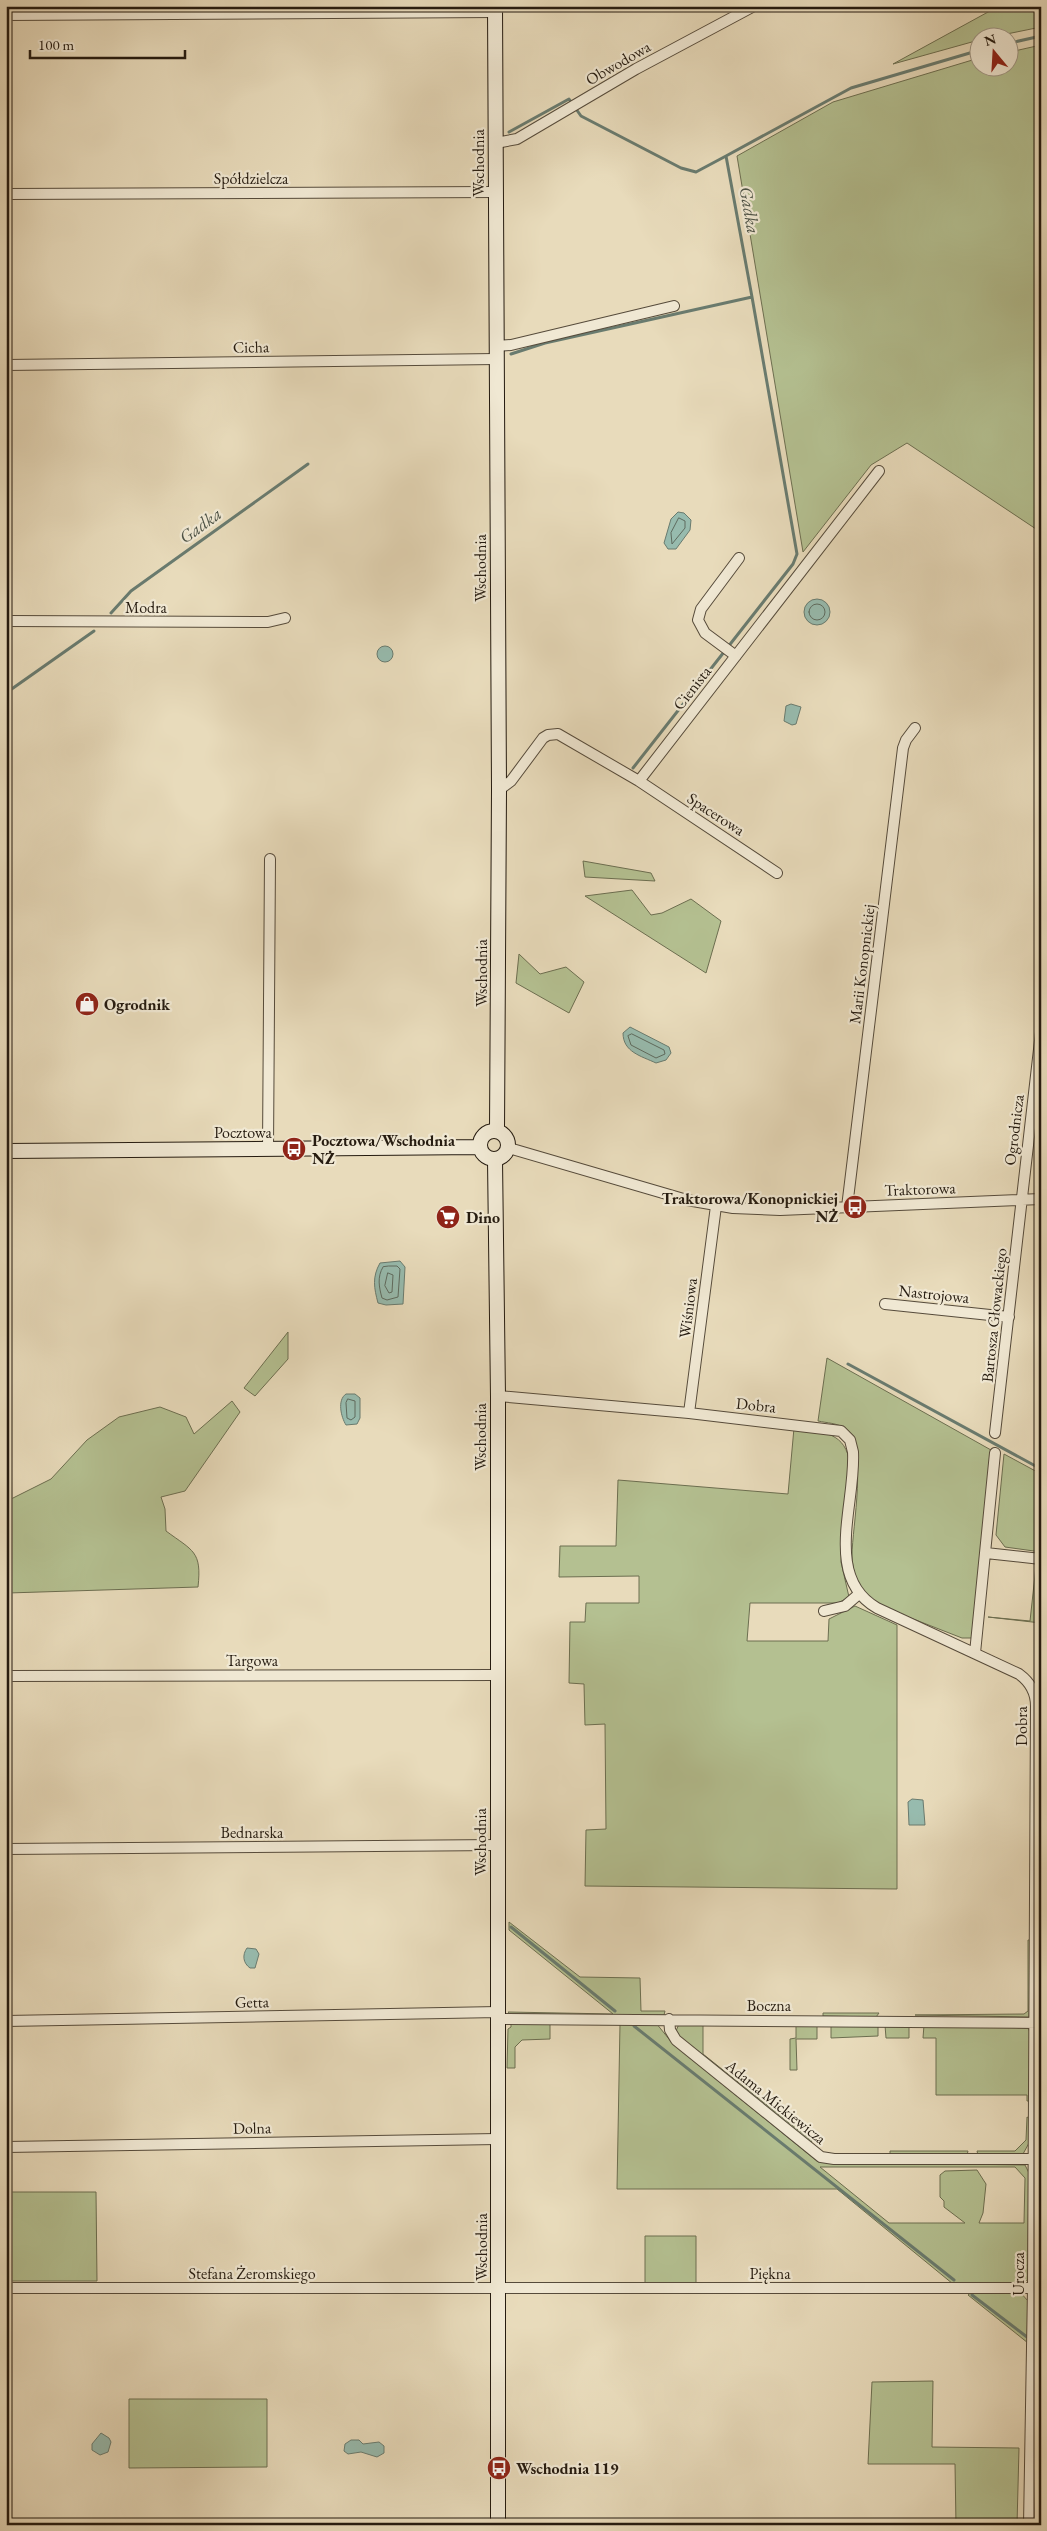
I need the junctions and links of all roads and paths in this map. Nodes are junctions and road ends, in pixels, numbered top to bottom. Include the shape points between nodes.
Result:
1 (754, 6) edge
2 (495, 9) edge
3 (6, 15) edge
4 (496, 143) junction
5 (496, 192) junction
6 (6, 194) edge
7 (674, 306) dead end
8 (496, 353) junction
9 (6, 366) edge
10 (879, 472) dead end
11 (739, 558) dead end
12 (285, 618) dead end
13 (6, 621) edge
14 (736, 656) junction
15 (915, 728) dead end
16 (639, 781) junction
17 (499, 790) junction
18 (270, 859) dead end
19 (776, 872) dead end
20 (1041, 1032) edge
21 (497, 1130) junction
22 (480, 1147) junction
23 (509, 1148) junction
24 (268, 1149) junction
25 (6, 1151) edge
26 (495, 1160) junction
27 (1021, 1200) junction
28 (1041, 1200) edge
29 (716, 1206) junction
30 (847, 1207) junction
31 (885, 1304) dead end
32 (1009, 1317) junction
33 (498, 1396) junction
34 (689, 1413) junction
35 (995, 1433) dead end
36 (995, 1453) dead end
37 (986, 1553) junction
38 (1041, 1559) edge
39 (859, 1594) junction
40 (824, 1611) dead end
41 (975, 1654) junction
42 (498, 1675) junction
43 (6, 1676) edge
44 (1038, 1693) edge
45 (498, 1845) junction
46 (6, 1850) edge
47 (1038, 1876) edge
48 (498, 2016) junction
49 (669, 2019) junction
50 (6, 2021) edge
51 (1038, 2023) edge
52 (498, 2139) junction
53 (6, 2147) edge
54 (1036, 2159) edge
55 (498, 2287) junction
56 (6, 2288) edge
57 (1037, 2288) edge
58 (498, 2525) edge
59 (1029, 2525) edge

1 - 4 street, Obwodowa via 636,69 517,139
2 - 3 street
2 - 4 street, Wschodnia
4 - 5 street, Wschodnia
5 - 6 street, Spółdzielcza
5 - 8 street, Wschodnia
7 - 8 street, Cicha via 511,345
8 - 9 street, Cicha
8 - 17 street, Wschodnia
10 - 14 street, Cienista
11 - 14 street via 701,609 698,620 705,633
12 - 13 street, Modra via 268,622
14 - 16 street, Cienista
15 - 30 street, Marii Konopnickiej via 903,748
16 - 17 street via 564,736 553,734 543,738 510,781
16 - 19 street, Spacerowa
17 - 21 street, Wschodnia
18 - 24 street
20 - 27 street, Ogrodnicza
21 - 22 street via 484,1135
21 - 23 street via 506,1136
22 - 24 street, Pocztowa
22 - 26 street via 485,1156
23 - 26 street via 504,1156
23 - 29 street, Traktorowa
24 - 25 street, Pocztowa
26 - 33 street, Wschodnia
27 - 28 street, Traktorowa
27 - 30 street, Traktorowa
27 - 32 street, Bartosza Głowackiego
29 - 30 street, Traktorowa via 756,1210
29 - 34 street, Wiśniowa
31 - 32 street, Nastrojowa
32 - 35 street, Bartosza Głowackiego
33 - 34 street, Dobra
33 - 42 street, Wschodnia
34 - 39 street, Dobra via 834,1429 847,1436 854,1467 846,1561 851,1581
36 - 37 street
37 - 38 street
37 - 41 street
39 - 40 street via 845,1606
39 - 41 street, Dobra via 877,1608
41 - 44 street, Dobra via 1019,1674
42 - 43 street, Targowa
42 - 45 street, Wschodnia
44 - 47 street, Dobra
45 - 46 street, Bednarska
45 - 48 street, Wschodnia
47 - 51 street, Dobra
48 - 49 street, Boczna
48 - 50 street, Getta
48 - 52 street, Wschodnia
49 - 51 street, Boczna
49 - 54 street, Adama Mickiewicza via 670,2030 676,2040 821,2157
51 - 54 street, Urocza
52 - 53 street, Dolna
52 - 55 street, Wschodnia
54 - 57 street, Urocza
55 - 56 street, Stefana Żeromskiego
55 - 57 street, Piękna
55 - 58 street, Wschodnia
57 - 59 street, Urocza

